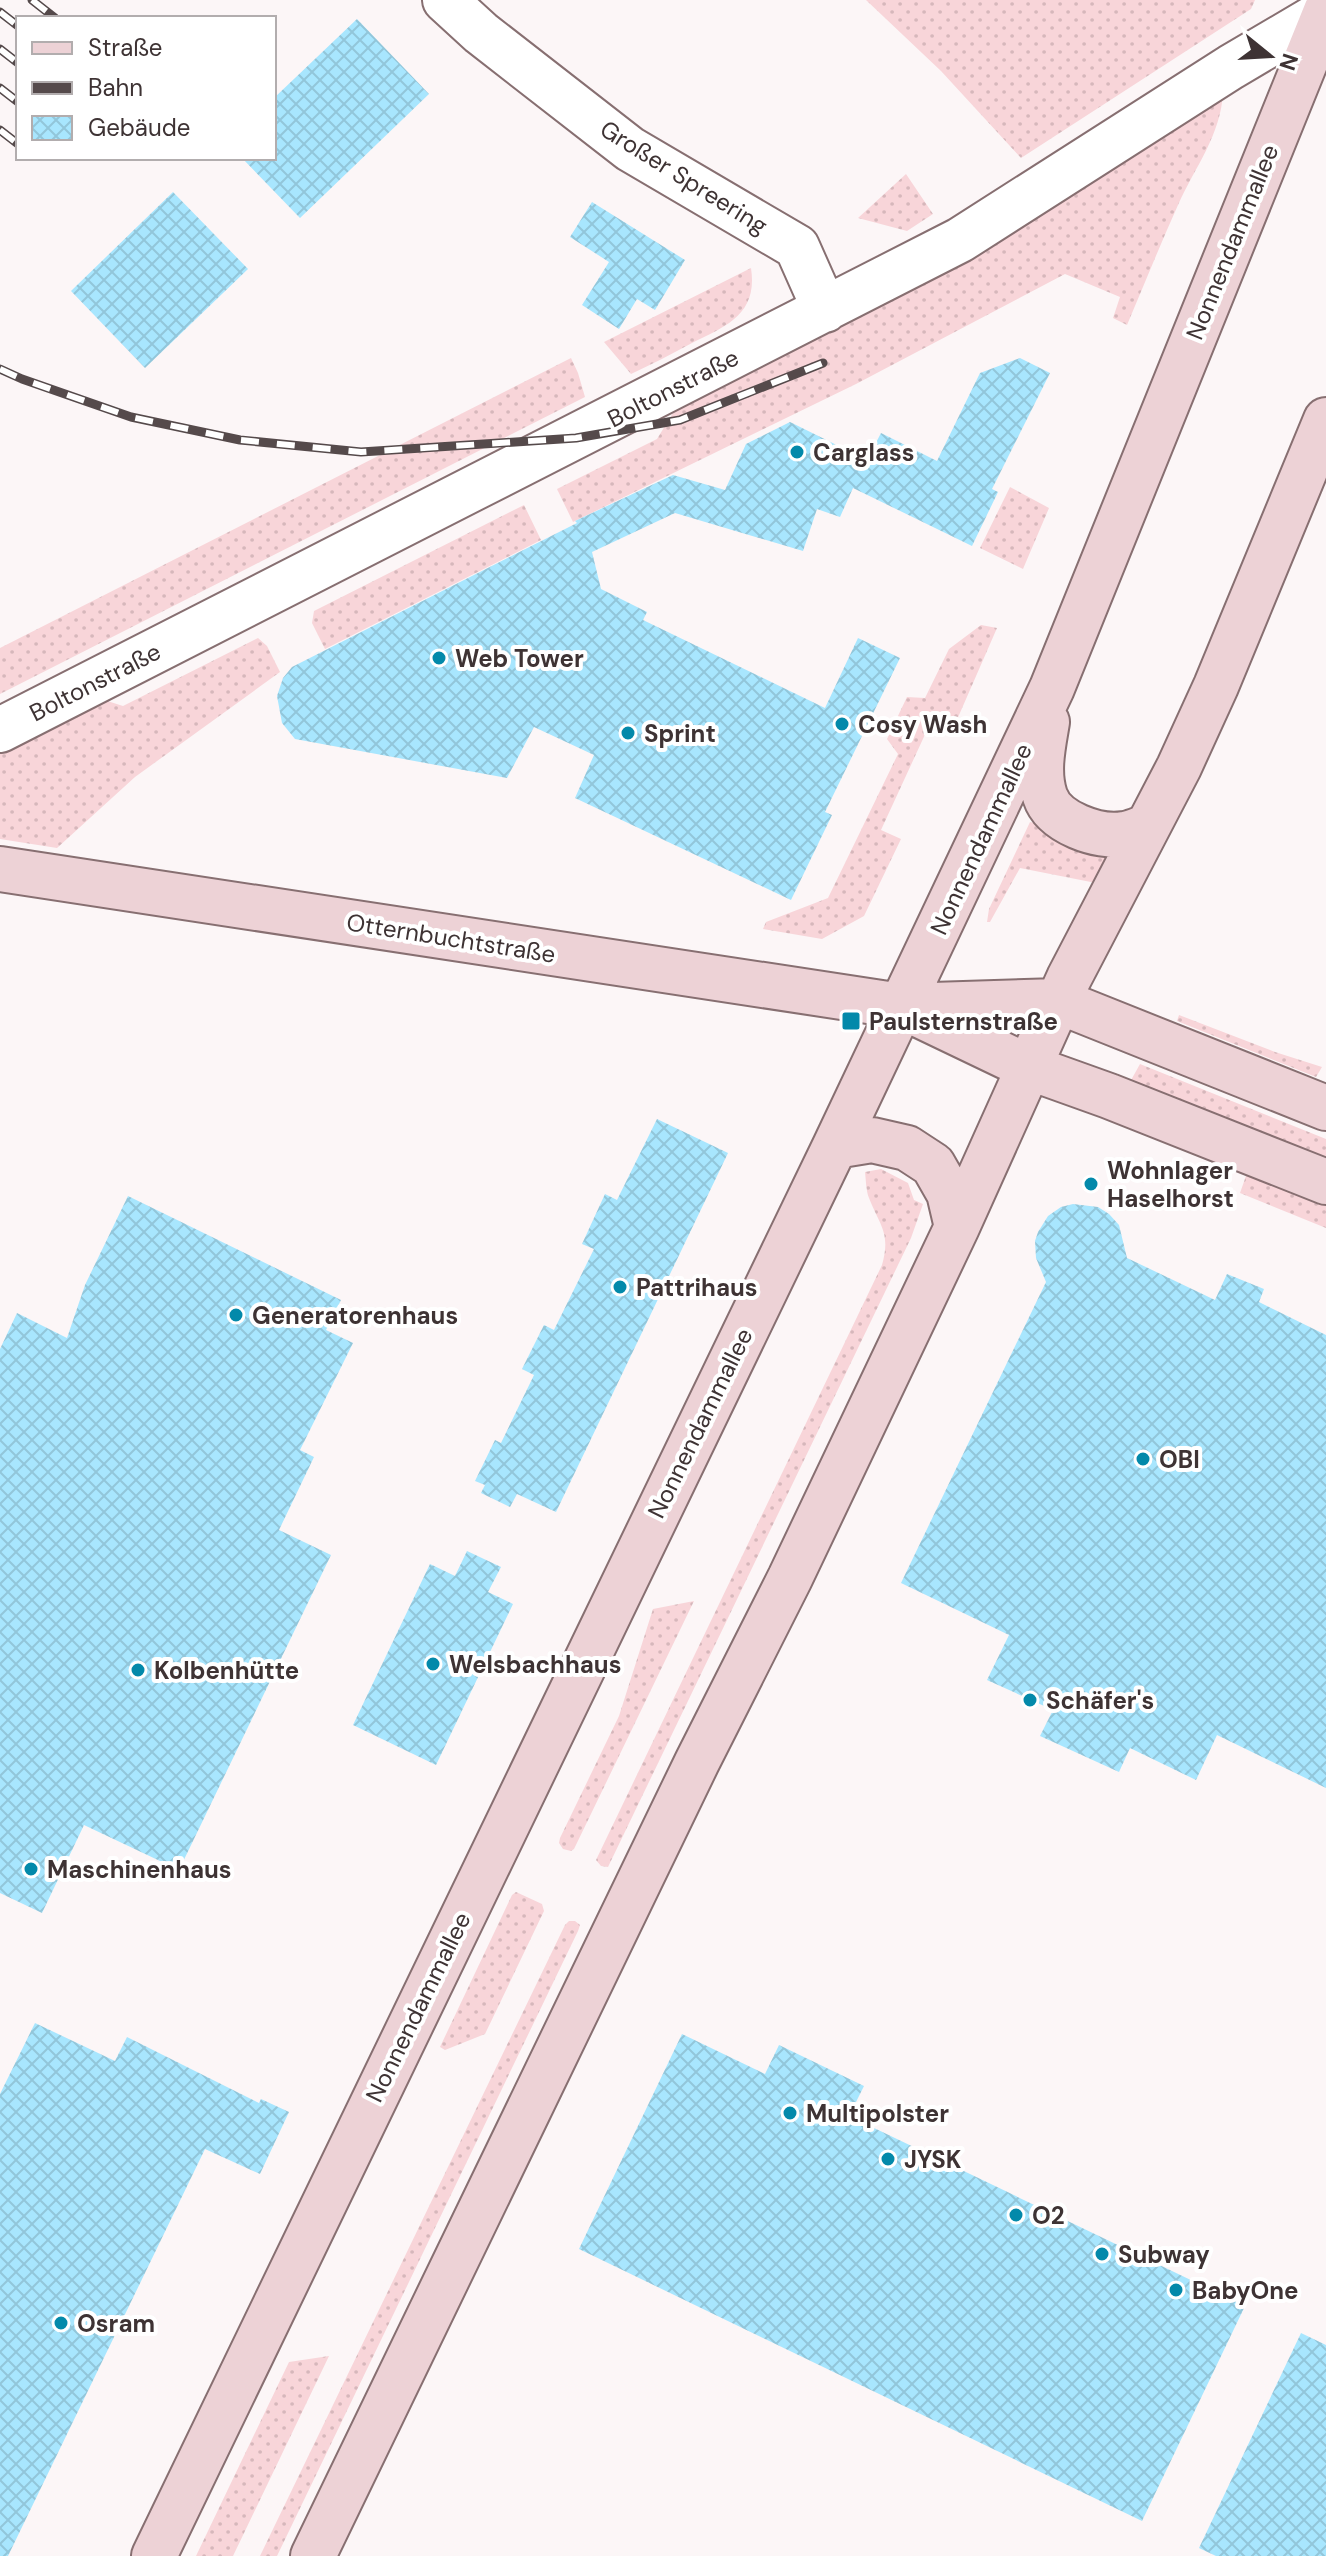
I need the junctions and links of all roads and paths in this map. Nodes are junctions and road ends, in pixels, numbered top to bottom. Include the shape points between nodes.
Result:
1 (445, 0) edge
2 (1326, 11) edge
3 (825, 310) junction
4 (1326, 420) edge
5 (1052, 688) junction
6 (0, 730) edge
7 (1148, 826) junction
8 (0, 869) edge
9 (1058, 1001) junction
10 (901, 1006) junction
11 (1028, 1067) junction
12 (1326, 1108) edge
13 (835, 1146) junction
14 (1326, 1182) edge
15 (957, 1227) junction
16 (154, 2556) edge
17 (313, 2556) edge

1 - 3 street, Großer Spreering via 630,149 797,247
2 - 3 street, Boltonstraße via 960,240
2 - 5 main road, Nonnendammallee
3 - 6 street, Boltonstraße
4 - 7 main road via 1216,686
5 - 7 main road via 1041,757 1046,800 1066,821 1093,833 1123,834
5 - 10 main road, Nonnendammallee
7 - 9 main road
8 - 10 main road, Otternbuchtstraße
9 - 10 main road
9 - 11 main road
9 - 12 main road
10 - 11 main road
10 - 13 main road, Nonnendammallee
11 - 14 main road
11 - 15 main road
13 - 15 main road via 872,1140 907,1148 933,1165 949,1193
13 - 16 main road, Nonnendammallee
15 - 17 main road

